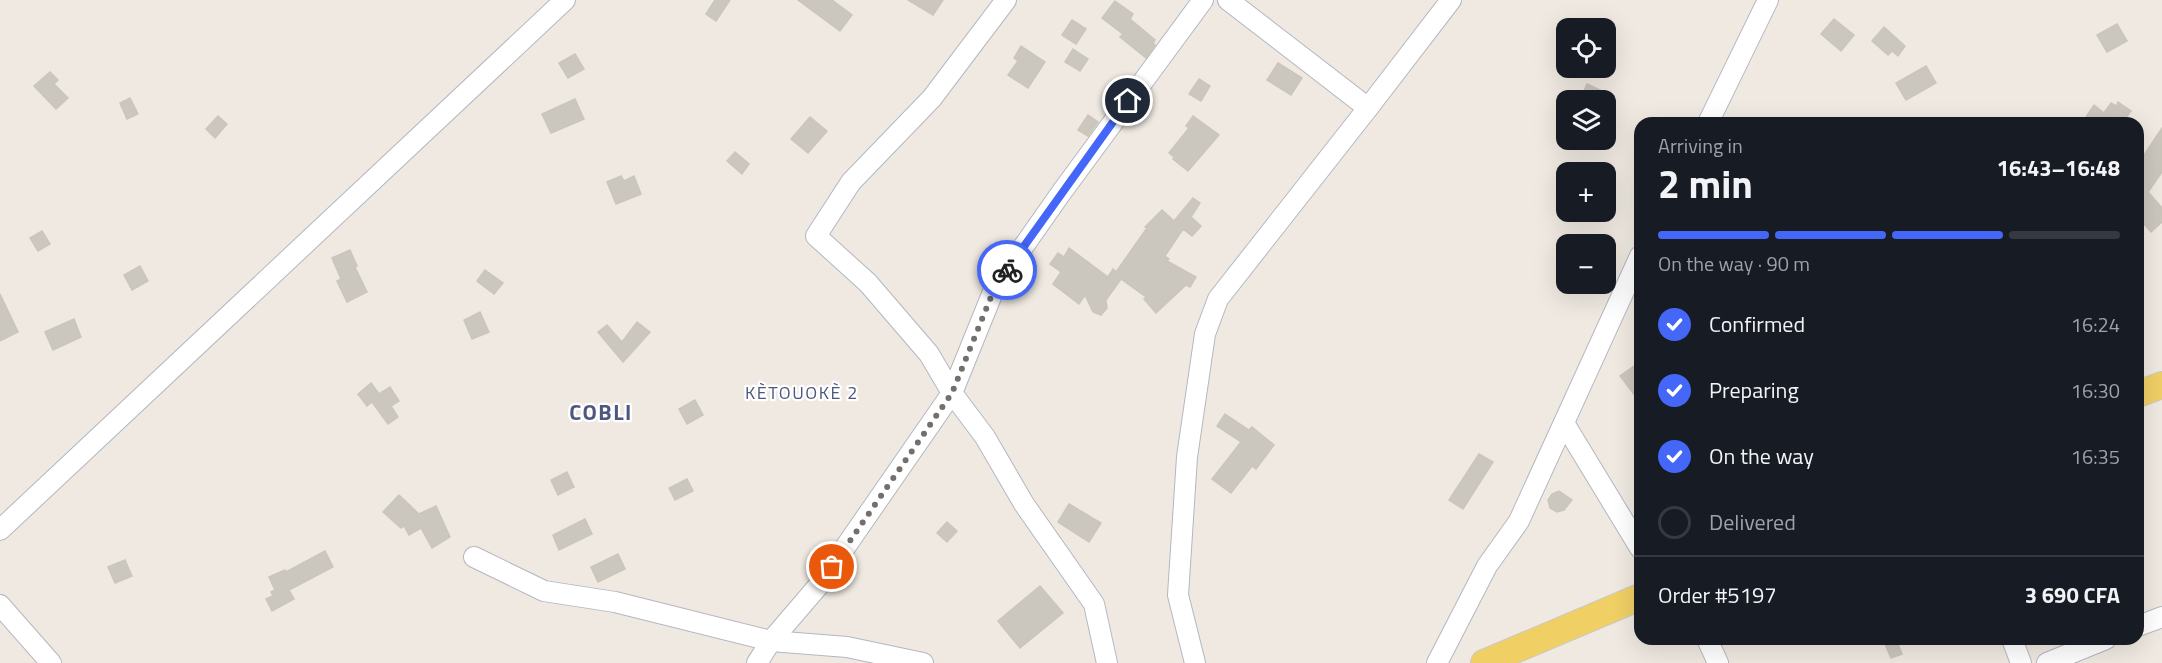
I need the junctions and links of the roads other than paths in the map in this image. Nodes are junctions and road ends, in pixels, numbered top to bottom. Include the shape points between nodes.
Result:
1 (565, 0) edge
2 (1006, 0) edge
3 (1203, 0) edge
4 (1228, 0) edge
5 (1450, 0) edge
6 (1768, 0) edge
7 (1368, 108) junction
8 (1711, 117) edge
9 (1634, 267) edge
10 (2162, 385) edge
11 (2144, 392) edge
12 (952, 393) junction
13 (1564, 423) junction
14 (0, 530) edge
15 (1634, 538) edge
16 (474, 557) dead end
17 (1634, 600) edge
18 (0, 605) edge
19 (2162, 616) edge
20 (2144, 624) edge
21 (771, 641) junction
22 (1710, 645) edge
23 (2014, 645) edge
24 (2091, 645) edge
25 (51, 663) edge
26 (757, 663) edge
27 (923, 663) edge
28 (1107, 663) edge
29 (1195, 663) edge
30 (1437, 663) edge
31 (1484, 663) edge
32 (1718, 663) edge
33 (2021, 663) edge
34 (2047, 663) edge

1 - 14 street
2 - 12 street via 932,98 851,182 816,236 868,283 929,354
3 - 12 street via 995,287
4 - 7 street
5 - 7 street
6 - 8 street
7 - 29 street via 1218,299 1205,334 1187,457 1178,595
9 - 13 street
10 - 11 main road
12 - 21 street via 819,585
12 - 28 street via 1094,604
13 - 15 street
13 - 30 street via 1519,521 1487,566
16 - 21 street via 543,591 615,602
17 - 31 main road
18 - 25 street
19 - 20 street
21 - 26 street
21 - 27 street via 847,647
22 - 32 street
23 - 33 street
24 - 34 street

